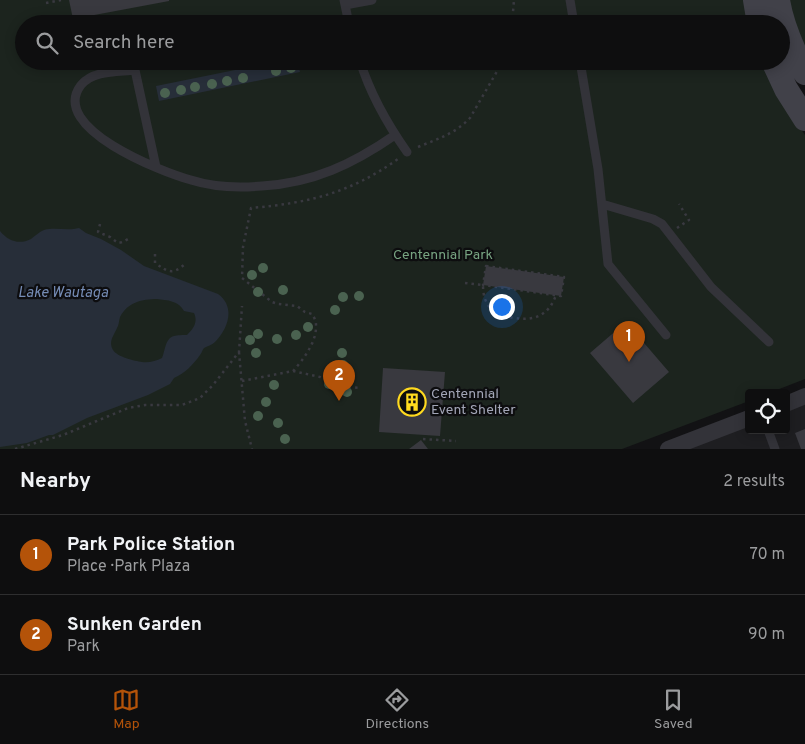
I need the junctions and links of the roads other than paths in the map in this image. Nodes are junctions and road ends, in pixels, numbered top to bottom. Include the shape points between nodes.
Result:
1 (372, 0) edge
2 (570, 0) edge
3 (755, 0) edge
4 (778, 0) edge
5 (345, 2) edge
6 (347, 15) edge
7 (572, 15) edge
8 (758, 15) edge
9 (781, 15) edge
10 (790, 41) edge
11 (364, 70) edge
12 (582, 70) edge
13 (777, 70) edge
14 (805, 74) edge
15 (805, 119) edge
16 (395, 135) junction
17 (407, 152) road end
18 (156, 167) junction
19 (602, 204) junction
20 (666, 335) dead end
21 (769, 342) dead end
22 (805, 396) edge
23 (790, 402) edge
24 (745, 420) edge
25 (769, 434) edge
26 (668, 449) edge
27 (775, 449) edge

1 - 5 lane
2 - 7 lane
3 - 8 main road
4 - 9 main road
5 - 6 lane
10 - 14 main road
11 - 16 lane
12 - 19 lane
13 - 15 main road
16 - 17 lane
16 - 18 lane via 359,159 333,171 282,184 244,187 208,184
18 - 18 lane via 135,70 103,74 81,85 76,106 83,123 120,150
19 - 20 lane via 608,264
19 - 21 lane via 662,224 710,287
22 - 23 street
24 - 26 street
25 - 27 lane

